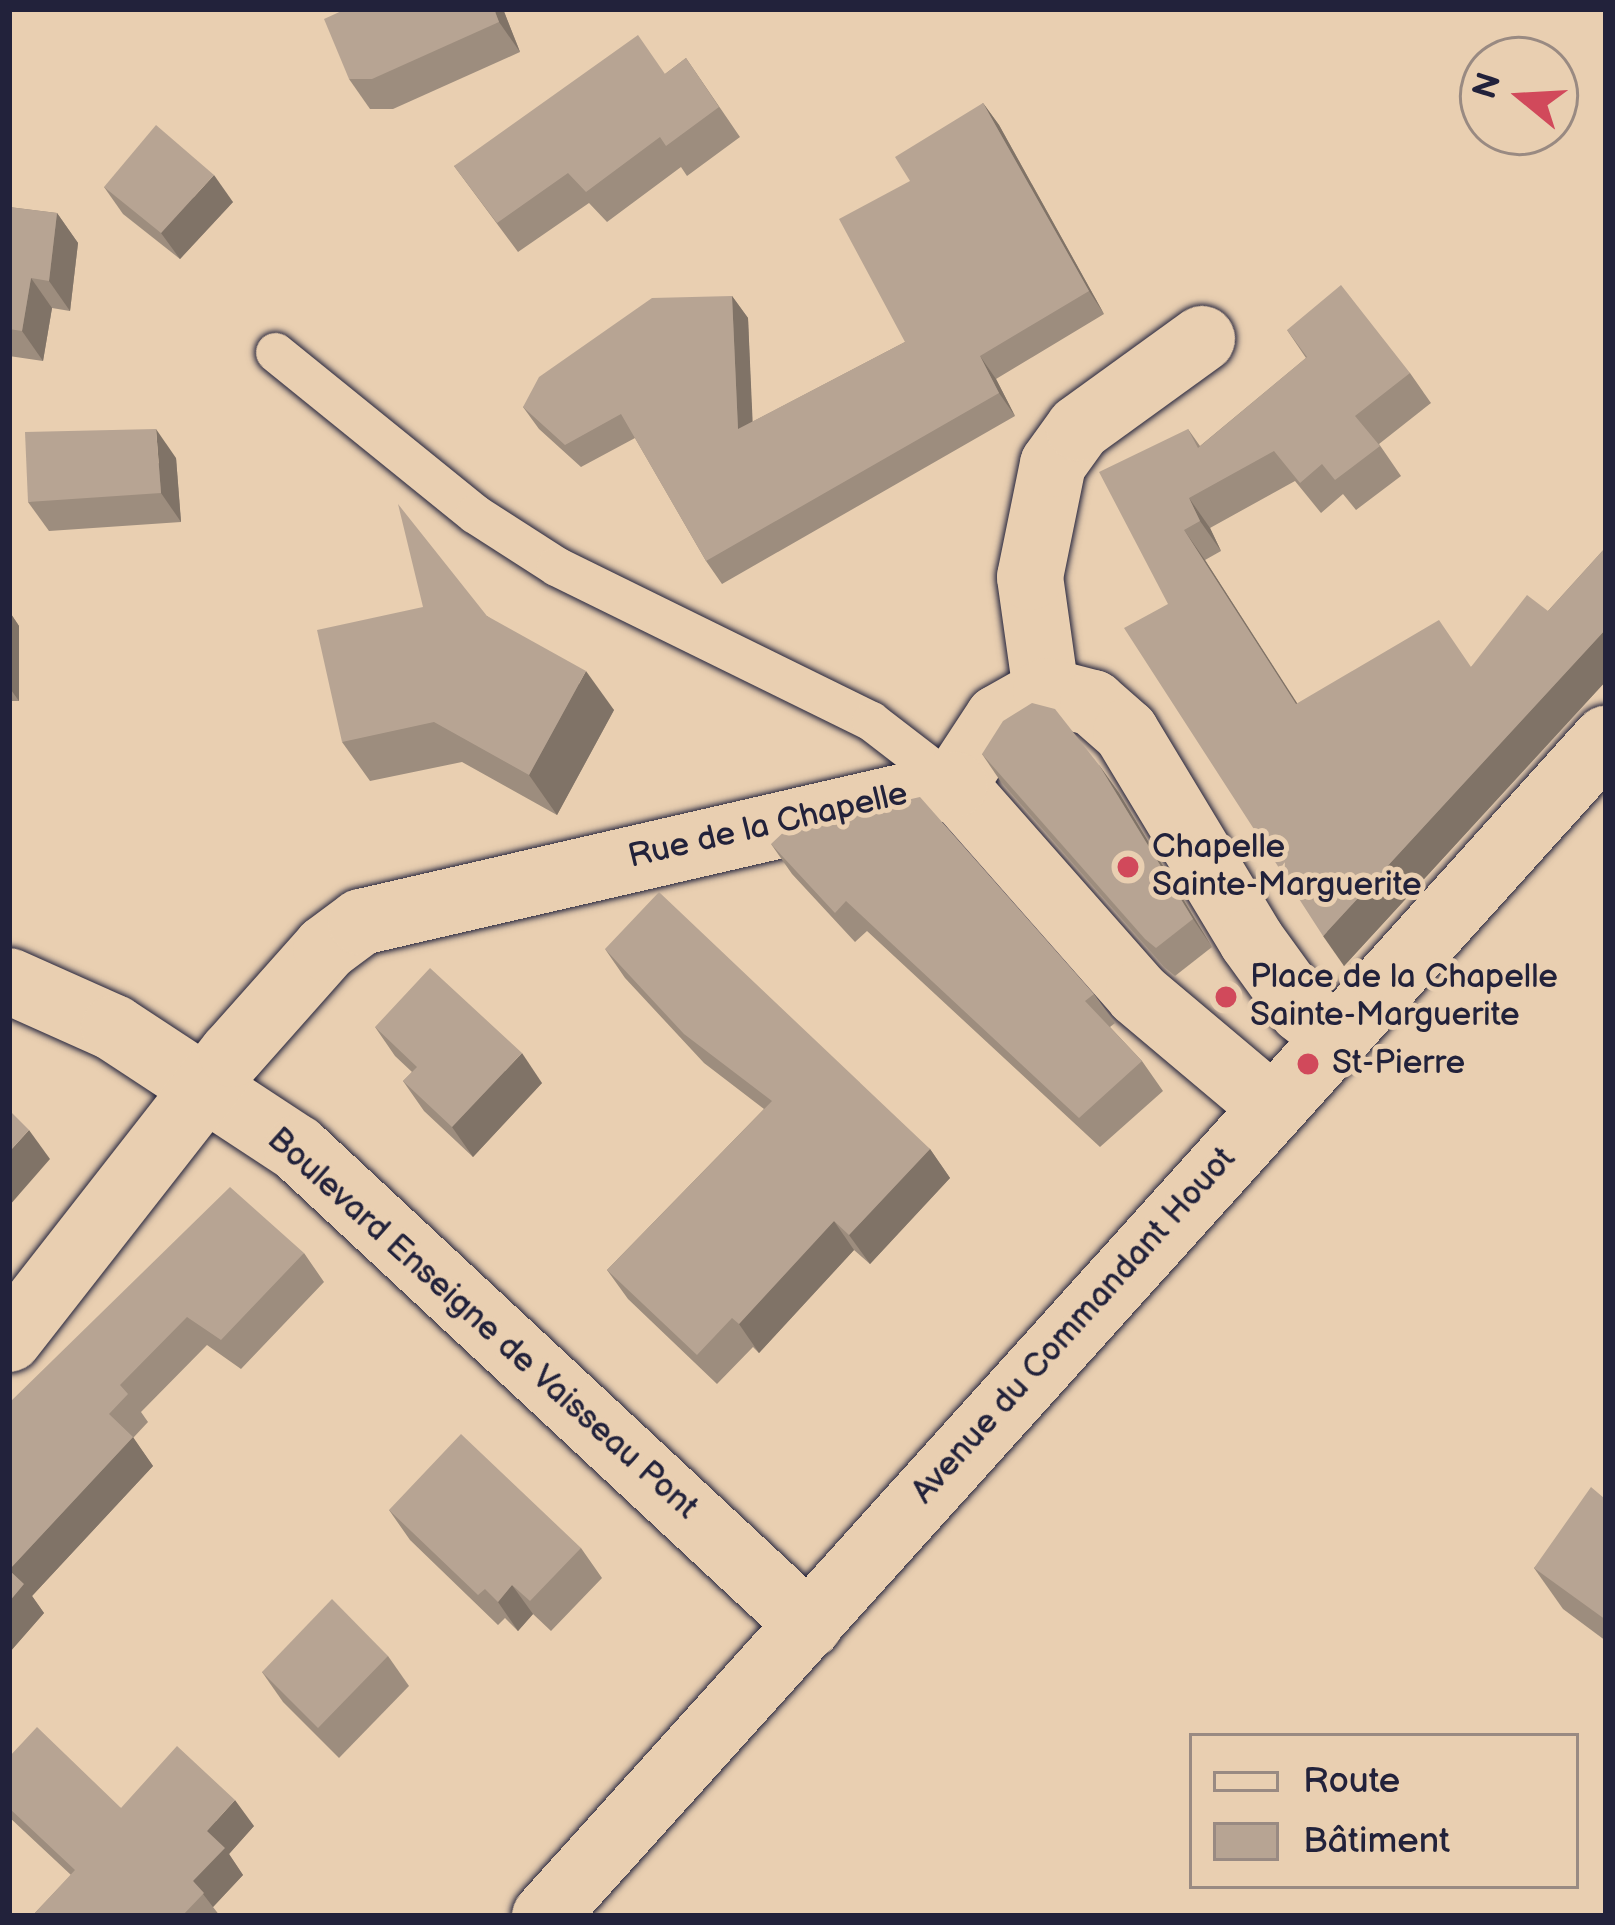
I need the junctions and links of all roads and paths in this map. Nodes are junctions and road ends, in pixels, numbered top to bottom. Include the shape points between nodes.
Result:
1 (1202, 339) dead end
2 (274, 352) dead end
3 (1046, 691) junction
4 (1606, 739) edge
5 (954, 784) junction
6 (9, 981) edge
7 (1335, 1036) junction
8 (211, 1085) junction
9 (1270, 1105) junction
10 (9, 1339) edge
11 (809, 1625) junction
12 (545, 1916) edge

1 - 3 street via 1078,428 1053,464 1030,577
2 - 5 lane via 556,566 871,721
3 - 5 street via 998,718
3 - 7 street via 1093,703 1126,732 1252,941 1302,1010
4 - 7 street, Avenue du Commandant Houot
5 - 8 street, Rue de la Chapelle via 361,922 326,948
5 - 9 street, Rue de la Chapelle via 1138,994
6 - 8 street, Boulevard Enseigne de Vaisseau Pont via 114,1028
7 - 9 street, Avenue du Commandant Houot
8 - 10 street, Rue de la Chapelle
8 - 11 street, Boulevard Enseigne de Vaisseau Pont via 297,1148 437,1274
9 - 11 street, Avenue du Commandant Houot
11 - 12 street, Avenue du Commandant Houot

